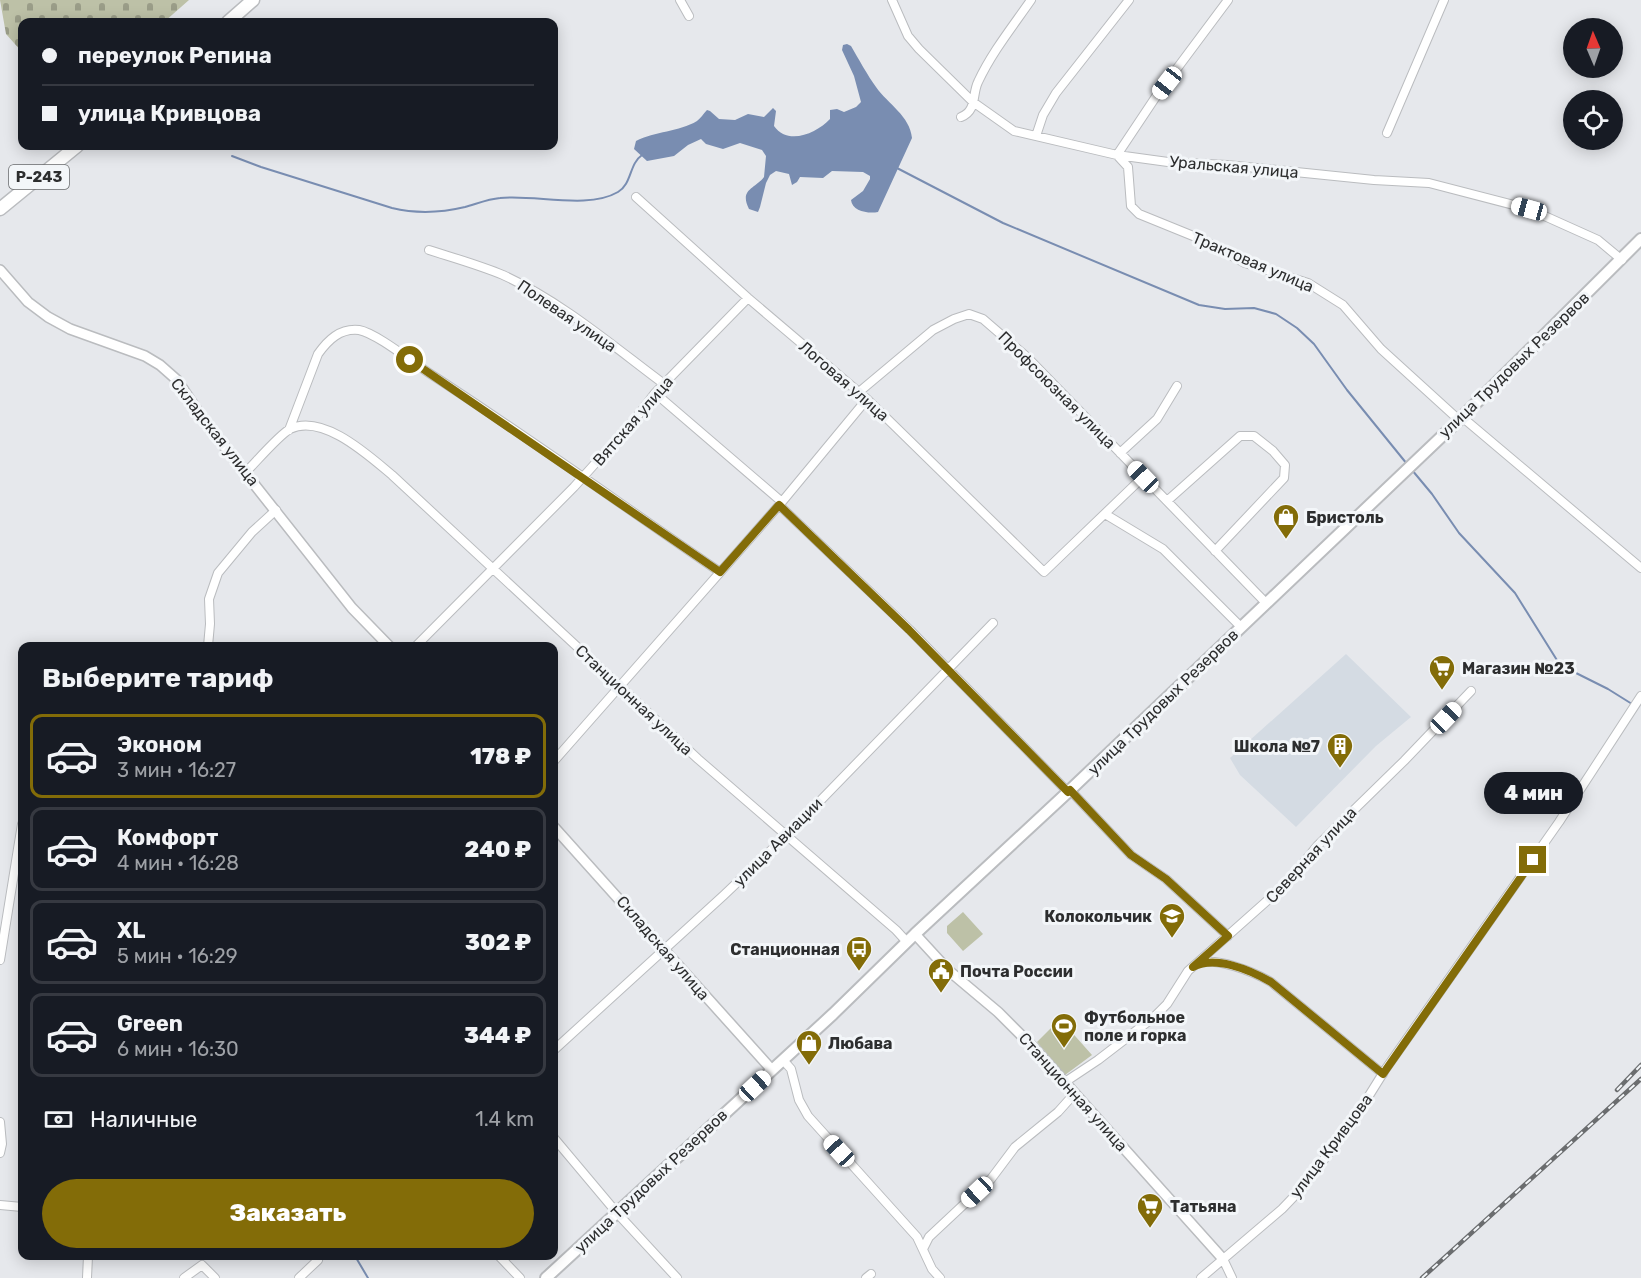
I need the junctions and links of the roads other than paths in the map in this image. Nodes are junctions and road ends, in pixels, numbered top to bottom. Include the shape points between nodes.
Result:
1 (253, 0) edge
2 (680, 0) edge
3 (892, 0) edge
4 (1031, 0) edge
5 (1129, 0) edge
6 (1228, 0) edge
7 (1444, 0) edge
8 (689, 16) dead end
9 (233, 18) edge
10 (974, 102) junction
11 (961, 117) dead end
12 (1387, 133) dead end
13 (1036, 136) junction
14 (72, 150) edge
15 (1117, 155) junction
16 (636, 197) dead end
17 (0, 209) edge
18 (1641, 239) edge
19 (429, 250) dead end
20 (1622, 260) junction
21 (0, 270) edge
22 (748, 298) junction
23 (664, 384) junction
24 (1177, 386) dead end
25 (859, 392) junction
26 (655, 393) junction
27 (867, 399) junction
28 (1460, 418) junction
29 (289, 430) junction
30 (1120, 453) junction
31 (246, 471) junction
32 (1143, 477) junction
33 (583, 478) junction
34 (1167, 501) junction
35 (781, 504) junction
36 (276, 510) junction
37 (1105, 514) junction
38 (1215, 551) junction
39 (1641, 568) edge
40 (493, 569) junction
41 (720, 572) junction
42 (1266, 603) junction
43 (993, 623) dead end
44 (1241, 627) junction
45 (208, 642) edge
46 (384, 642) edge
47 (420, 642) edge
48 (948, 669) junction
49 (620, 686) junction
50 (1471, 691) dead end
51 (1641, 696) edge
52 (558, 756) edge
53 (1069, 791) junction
54 (558, 831) edge
55 (786, 836) junction
56 (18, 849) edge
57 (915, 934) junction
58 (1228, 936) junction
59 (907, 942) junction
60 (663, 950) junction
61 (0, 960) edge
62 (1193, 967) junction
63 (558, 1046) edge
64 (783, 1060) junction
65 (772, 1070) junction
66 (1383, 1074) junction
67 (1065, 1082) junction
68 (1075, 1094) junction
69 (0, 1122) edge
70 (558, 1143) edge
71 (0, 1153) edge
72 (0, 1205) edge
73 (18, 1207) edge
74 (617, 1213) junction
75 (923, 1250) junction
76 (1223, 1259) junction
77 (88, 1260) edge
78 (315, 1260) edge
79 (504, 1260) edge
80 (87, 1278) edge
81 (184, 1278) edge
82 (216, 1278) edge
83 (299, 1278) edge
84 (520, 1278) edge
85 (546, 1278) edge
86 (677, 1278) edge
87 (940, 1278) edge
88 (1201, 1278) edge
89 (1232, 1278) edge

1 - 9 highway
2 - 8 street
3 - 10 street, Уральская улица via 912,41
4 - 10 street via 978,82
5 - 13 street via 1056,93
6 - 15 street
7 - 12 street
10 - 11 street
10 - 13 street, Уральская улица via 1010,130
13 - 15 street, Уральская улица
14 - 17 highway, Р-243
15 - 20 street, Уральская улица via 1429,183 1529,209 1598,240
15 - 28 street, Трактовая улица via 1128,167 1131,206 1139,214 1245,262 1308,283 1343,305 1381,349
16 - 22 street, Логовая улица
18 - 20 main road, улица Трудовых Резервов
19 - 23 street, Полевая улица via 496,272 537,294
20 - 28 main road, улица Трудовых Резервов
21 - 31 street, Складская улица via 28,302 60,325 160,365 177,380 205,422
22 - 23 street, Вятская улица
22 - 25 street, Логовая улица
23 - 26 street, Вятская улица
24 - 30 street via 1157,420
25 - 27 street, Логовая улица
25 - 30 street, Профсоюзная улица via 933,330 954,319 975,315 1027,357
26 - 33 street, Вятская улица
26 - 35 street
27 - 35 street
27 - 37 street, Логовая улица via 1044,572
28 - 39 street, Трактовая улица
28 - 42 main road, улица Трудовых Резервов
29 - 31 street
29 - 33 street via 318,354 334,336 356,330 438,378
29 - 40 street, Станционная улица via 315,427 349,441 392,475
30 - 32 street, Профсоюзная улица
31 - 36 street, Складская улица
32 - 34 street, Профсоюзная улица
32 - 37 street
33 - 40 street, Вятская улица
33 - 41 street
34 - 38 street, Профсоюзная улица
34 - 38 street via 1240,436 1254,436 1273,451 1285,465 1284,478
35 - 41 street
35 - 48 street
36 - 45 street via 218,573 209,599
36 - 46 street, Складская улица via 352,608
37 - 44 street via 1163,549
38 - 42 street, Профсоюзная улица
40 - 47 street, Вятская улица
40 - 49 street, Станционная улица
41 - 49 street
42 - 44 main road, улица Трудовых Резервов
43 - 48 street, улица Авиации
44 - 53 main road, улица Трудовых Резервов
48 - 53 street
48 - 55 street, улица Авиации
49 - 52 street
49 - 55 street, Станционная улица
50 - 58 street, Северная улица via 1317,845 1286,885
51 - 66 street, улица Кривцова via 1559,822
53 - 57 main road, улица Трудовых Резервов
53 - 58 street via 1131,855 1166,879
54 - 60 street, Складская улица
55 - 59 street, Станционная улица
55 - 60 street, улица Авиации
56 - 61 street
57 - 59 main road, улица Трудовых Резервов
57 - 67 street, Станционная улица
58 - 62 street, Северная улица
59 - 64 main road, улица Трудовых Резервов
60 - 63 street, улица Авиации
60 - 65 street, Складская улица
62 - 66 street via 1212,962 1265,978
62 - 67 street, Северная улица via 1154,1017
64 - 65 main road, улица Трудовых Резервов
64 - 75 street via 791,1069 797,1096 808,1116 917,1237
65 - 74 main road, улица Трудовых Резервов
66 - 76 street, улица Кривцова via 1305,1185
67 - 68 street, Станционная улица
68 - 75 street via 1015,1147 991,1179 930,1237
68 - 76 street, Станционная улица
69 - 71 street
70 - 74 street
72 - 73 street
74 - 85 main road, улица Трудовых Резервов
74 - 86 street
75 - 87 street
76 - 88 street, улица Кривцова
76 - 89 street
77 - 80 street
78 - 83 street
79 - 84 street
81 - 82 street via 202,1265

